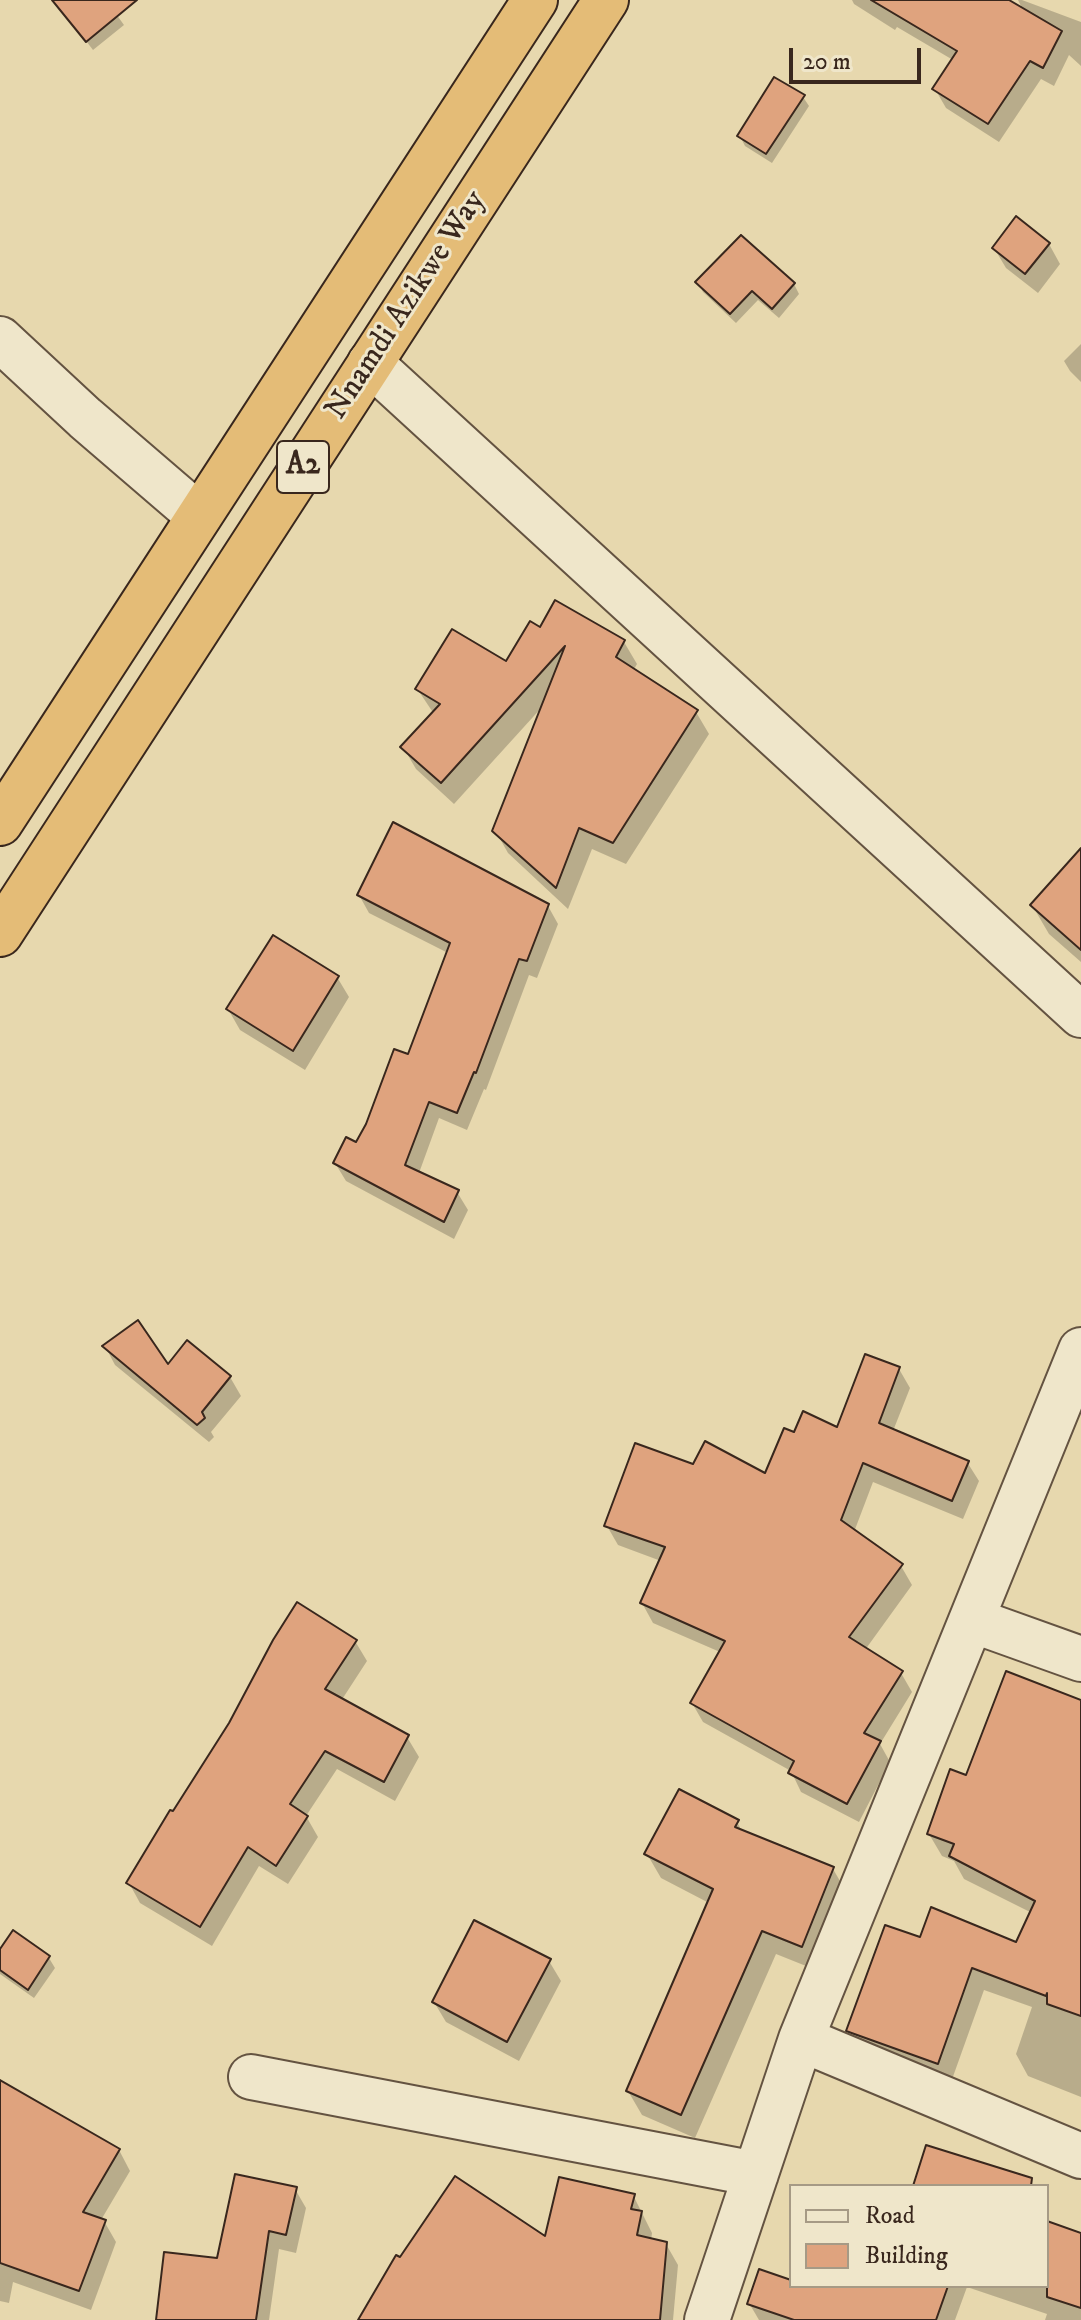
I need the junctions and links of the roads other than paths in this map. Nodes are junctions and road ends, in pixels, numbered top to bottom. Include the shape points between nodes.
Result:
1 (535, 0) edge
2 (606, 0) edge
3 (0, 339) edge
4 (370, 363) junction
5 (199, 516) junction
6 (0, 823) edge
7 (0, 934) edge
8 (1081, 1015) edge
9 (1081, 1350) edge
10 (972, 1620) junction
11 (1081, 1659) edge
12 (801, 2039) junction
13 (251, 2077) dead end
14 (1081, 2156) edge
15 (756, 2174) junction
16 (707, 2320) edge

1 - 5 highway, Nnamdi Azikwe Way / A2
2 - 4 highway, Nnamdi Azikwe Way / A2
3 - 5 street
4 - 7 highway, Nnamdi Azikwe Way / A2
4 - 8 street
5 - 6 highway, Nnamdi Azikwe Way / A2
9 - 10 street
10 - 11 street
10 - 12 street
12 - 14 street
12 - 15 street
13 - 15 street
15 - 16 street

